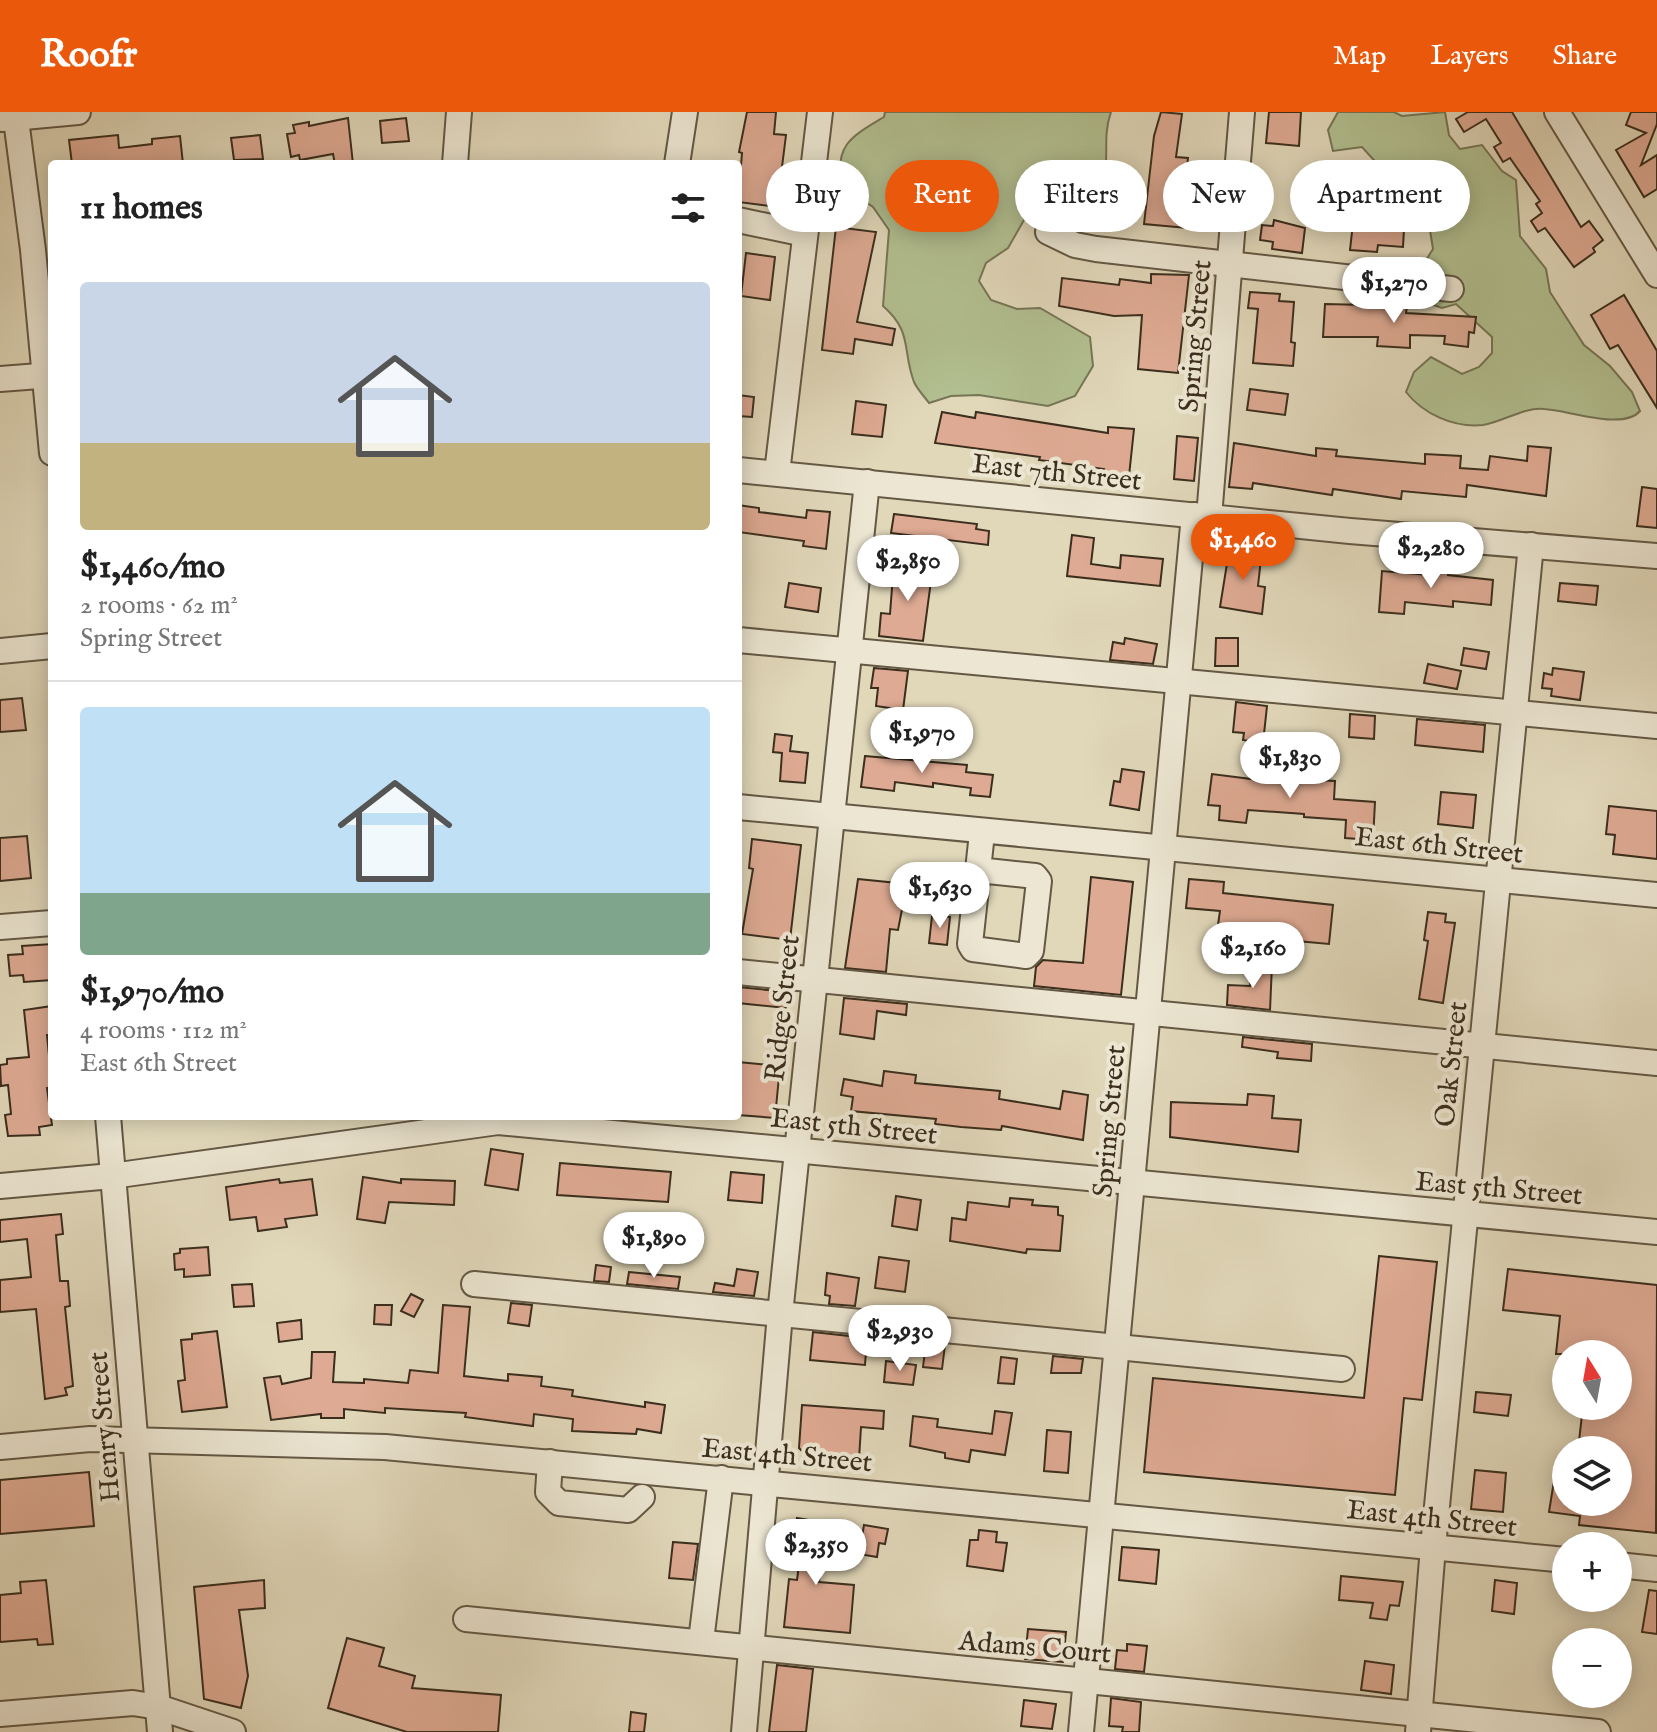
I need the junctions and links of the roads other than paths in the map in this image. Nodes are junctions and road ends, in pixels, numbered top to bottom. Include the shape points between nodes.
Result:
1 (78, 112) edge
2 (459, 112) edge
3 (685, 112) edge
4 (820, 112) edge
5 (1242, 112) edge
6 (1557, 112) edge
7 (10, 116) edge
8 (455, 160) edge
9 (678, 160) edge
10 (742, 221) edge
11 (742, 229) edge
12 (1048, 232) dead end
13 (805, 234) junction
14 (1230, 263) junction
15 (1657, 275) edge
16 (1451, 289) dead end
17 (48, 368) edge
18 (48, 375) edge
19 (0, 379) edge
20 (742, 470) edge
21 (777, 473) junction
22 (867, 482) junction
23 (1202, 516) junction
24 (1531, 545) junction
25 (1657, 556) edge
26 (742, 640) edge
27 (48, 646) edge
28 (848, 650) junction
29 (0, 651) edge
30 (1178, 680) junction
31 (1514, 714) junction
32 (1657, 726) edge
33 (742, 807) edge
34 (830, 817) junction
35 (982, 833) junction
36 (1163, 846) junction
37 (978, 870) dead end
38 (1499, 880) junction
39 (1657, 895) edge
40 (48, 923) edge
41 (0, 927) edge
42 (742, 972) edge
43 (814, 978) junction
44 (1148, 1013) junction
45 (1481, 1047) junction
46 (1657, 1063) edge
47 (108, 1120) edge
48 (798, 1149) junction
49 (112, 1176) junction
50 (1133, 1182) junction
51 (0, 1186) edge
52 (1465, 1214) junction
53 (1657, 1232) edge
54 (474, 1284) dead end
55 (780, 1314) junction
56 (1115, 1348) junction
57 (1342, 1369) dead end
58 (134, 1441) junction
59 (0, 1447) edge
60 (550, 1462) junction
61 (721, 1478) junction
62 (767, 1483) junction
63 (642, 1497) dead end
64 (1102, 1515) junction
65 (1433, 1547) junction
66 (1552, 1559) edge
67 (1632, 1566) edge
68 (1657, 1569) edge
69 (466, 1619) dead end
70 (701, 1641) junction
71 (752, 1646) junction
72 (1087, 1681) junction
73 (158, 1707) junction
74 (0, 1714) edge
75 (1419, 1724) edge
76 (160, 1732) edge
77 (233, 1732) edge
78 (744, 1732) edge
79 (1081, 1732) edge
80 (1598, 1732) edge

1 - 7 street
2 - 8 street
3 - 9 street
4 - 13 street
5 - 14 street, Spring Street
6 - 15 street
7 - 17 street
10 - 13 street
11 - 13 street
12 - 14 street via 1096,249
13 - 21 street
14 - 16 street
14 - 23 street, Spring Street
18 - 19 street
20 - 21 street, East 7th Street
21 - 22 street, East 7th Street
22 - 23 street, East 7th Street
22 - 28 street, Ridge Street
23 - 24 street, East 7th Street
23 - 30 street, Spring Street
24 - 25 street, East 7th Street
24 - 31 street, Oak Street
26 - 28 street
27 - 29 street
28 - 30 street
28 - 34 street, Ridge Street
30 - 31 street
30 - 36 street, Spring Street
31 - 32 street
31 - 38 street, Oak Street
33 - 34 street, East 6th Street
34 - 35 street, East 6th Street
34 - 43 street, Ridge Street
35 - 36 street, East 6th Street
35 - 37 street
36 - 38 street, East 6th Street
36 - 44 street, Spring Street
38 - 39 street, East 6th Street
38 - 45 street, Oak Street
40 - 41 street
42 - 43 street
43 - 44 street
43 - 48 street, Ridge Street
44 - 45 street
44 - 50 street, Spring Street
45 - 46 street
45 - 52 street, Oak Street
47 - 49 street, Henry Street
48 - 49 street, East 5th Street via 498,1122
48 - 50 street, East 5th Street
48 - 55 street, Ridge Street
49 - 51 street, East 5th Street
49 - 58 street, Henry Street
50 - 52 street, East 5th Street
50 - 56 street, Spring Street
52 - 53 street, East 5th Street
52 - 65 street, Oak Street
54 - 55 street
55 - 56 street
55 - 62 street, Ridge Street
56 - 57 street
56 - 64 street, Spring Street
58 - 59 street, East 4th Street
58 - 60 street, East 4th Street via 385,1447
58 - 73 street, Henry Street
60 - 61 street, East 4th Street
60 - 63 street via 548,1492 559,1503 628,1510
61 - 62 street, East 4th Street
61 - 70 street
62 - 64 street, East 4th Street
62 - 71 street, Ridge Street
64 - 65 street, East 4th Street
64 - 72 street, Spring Street
65 - 66 street, East 4th Street
65 - 75 street, Oak Street
67 - 68 street
69 - 70 street, Adams Court
70 - 71 street, Adams Court
71 - 72 street, Adams Court
71 - 78 street, Ridge Street
72 - 75 street, Adams Court
72 - 79 street, Spring Street
73 - 74 street via 104,1704
73 - 76 street, Henry Street
73 - 77 street
75 - 80 street, Adams Court

